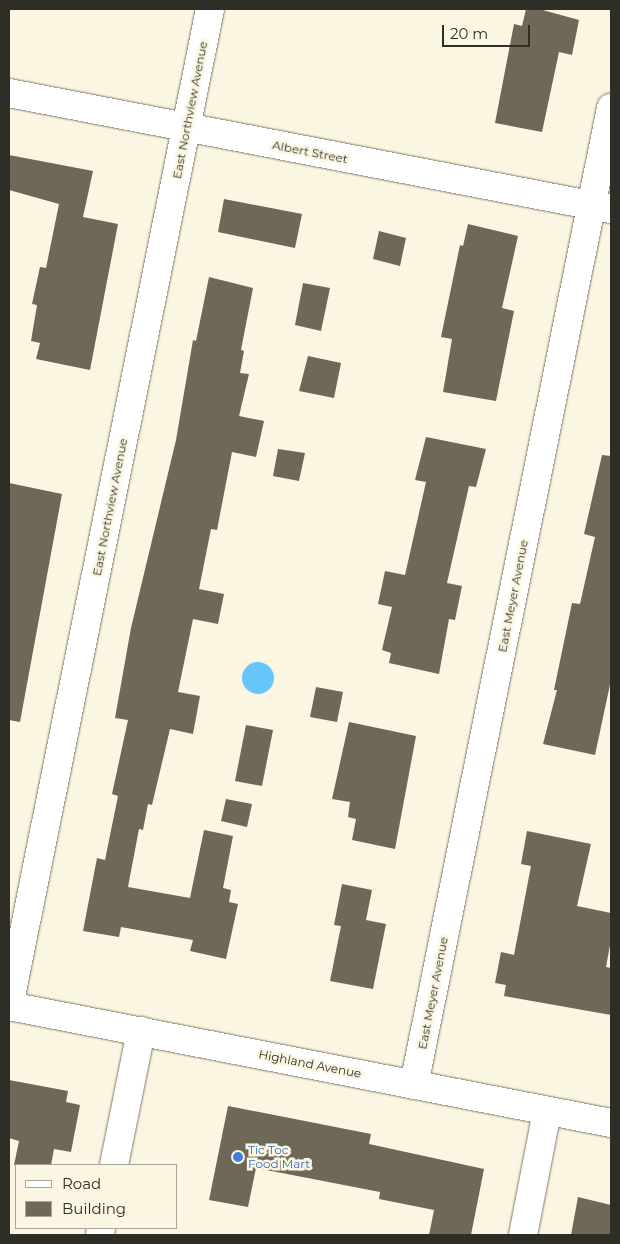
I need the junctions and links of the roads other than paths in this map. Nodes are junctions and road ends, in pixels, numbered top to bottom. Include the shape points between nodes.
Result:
1 (210, 9) edge
2 (9, 93) edge
3 (611, 108) edge
4 (186, 128) junction
5 (601, 207) edge
6 (9, 1006) edge
7 (141, 1031) junction
8 (414, 1085) junction
9 (547, 1111) junction
10 (611, 1123) edge
11 (114, 1164) edge
12 (523, 1235) edge

1 - 4 street, East Northview Avenue
2 - 4 street, Albert Street
3 - 5 street, East Meyer Avenue
4 - 5 street, Albert Street
4 - 6 street, East Northview Avenue
5 - 8 street, East Meyer Avenue
6 - 7 street, Highland Avenue
7 - 8 street, Highland Avenue
7 - 11 street
8 - 9 street, Highland Avenue
9 - 10 street, Highland Avenue
9 - 12 street

